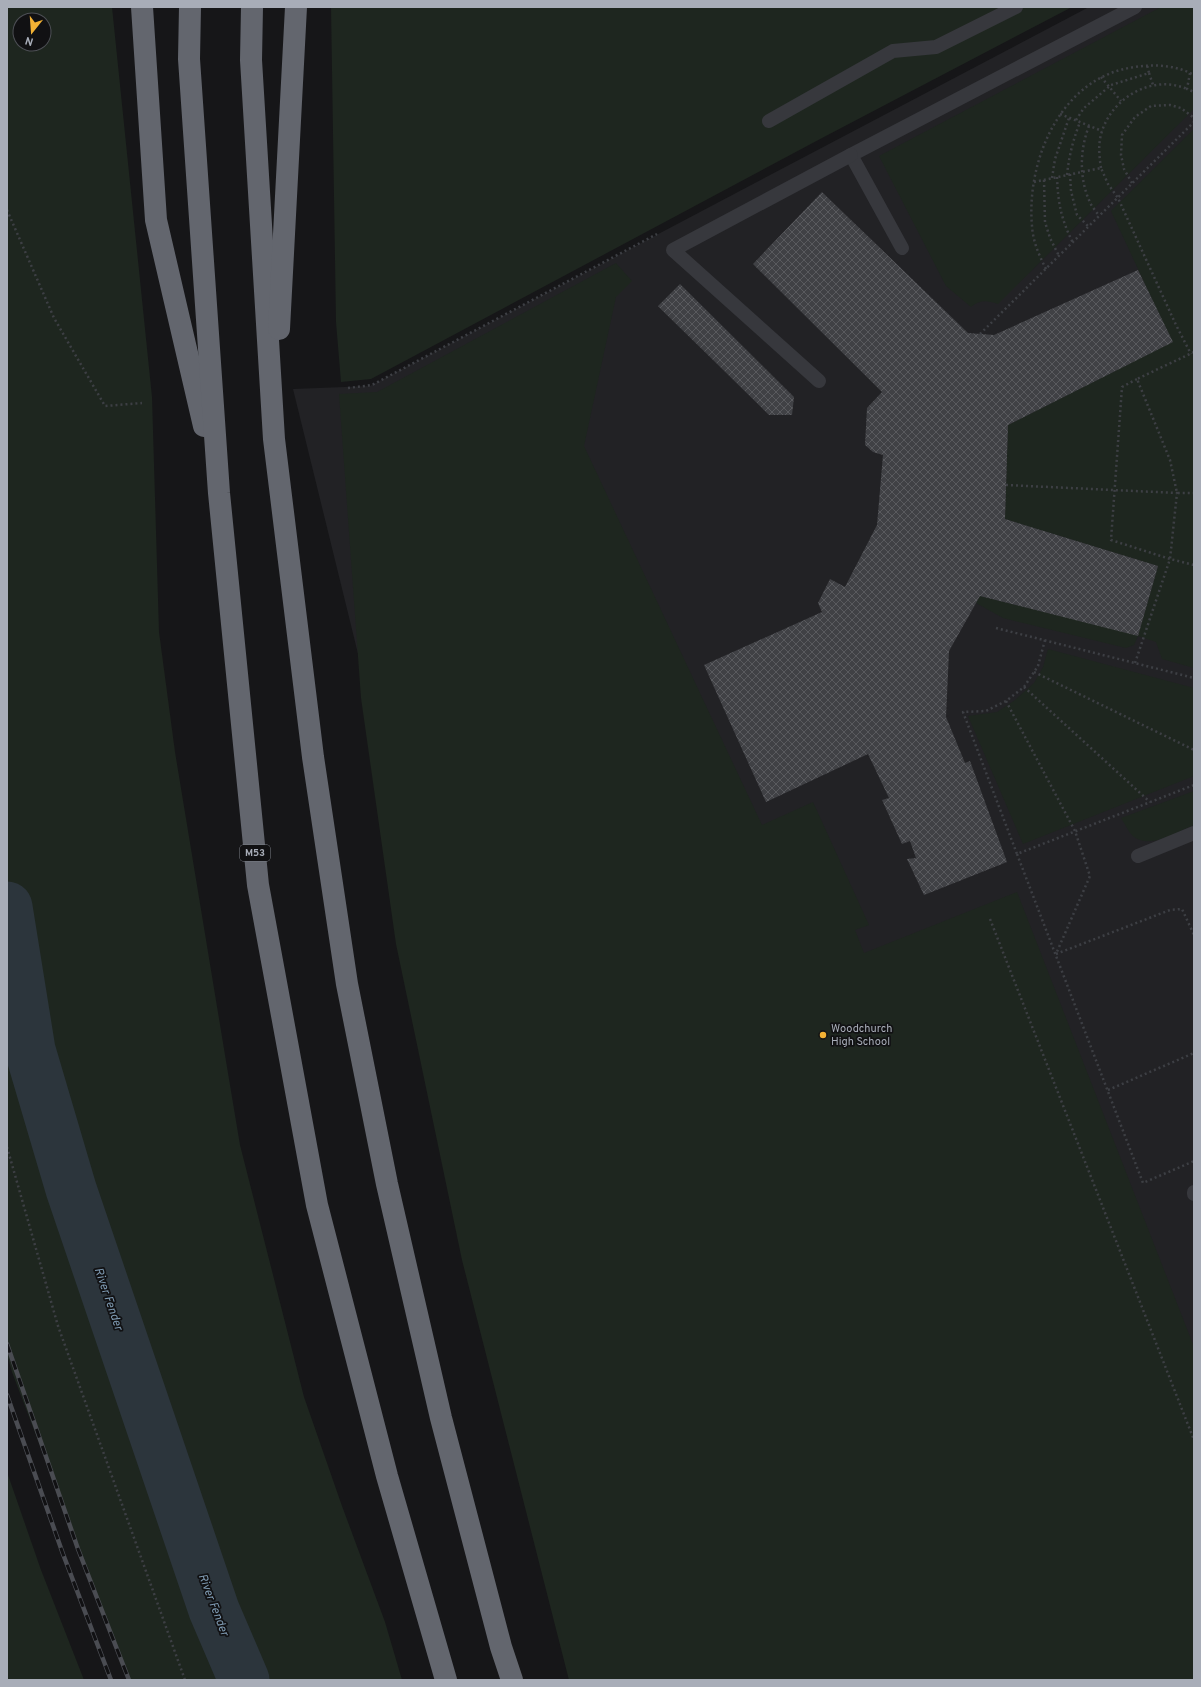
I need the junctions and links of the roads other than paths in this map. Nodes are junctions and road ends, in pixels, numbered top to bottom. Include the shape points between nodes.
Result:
1 (142, 7) edge
2 (190, 7) edge
3 (252, 7) edge
4 (296, 7) edge
5 (1016, 7) edge
6 (1135, 7) edge
7 (770, 121) dead end
8 (851, 155) junction
9 (902, 248) dead end
10 (818, 381) dead end
11 (274, 439) junction
12 (219, 493) junction
13 (1194, 833) edge
14 (1138, 856) dead end
15 (446, 1680) edge
16 (512, 1680) edge

1 - 12 highway via 156,220
2 - 12 highway, M53 via 189,59
3 - 11 highway via 251,60
4 - 11 highway
5 - 7 lane via 936,47 893,51
6 - 8 lane
8 - 9 lane
8 - 10 lane via 673,250
11 - 16 highway via 312,757 347,984 387,1184 440,1418
12 - 15 highway, M53 via 258,885 314,1190 387,1476
13 - 14 lane

